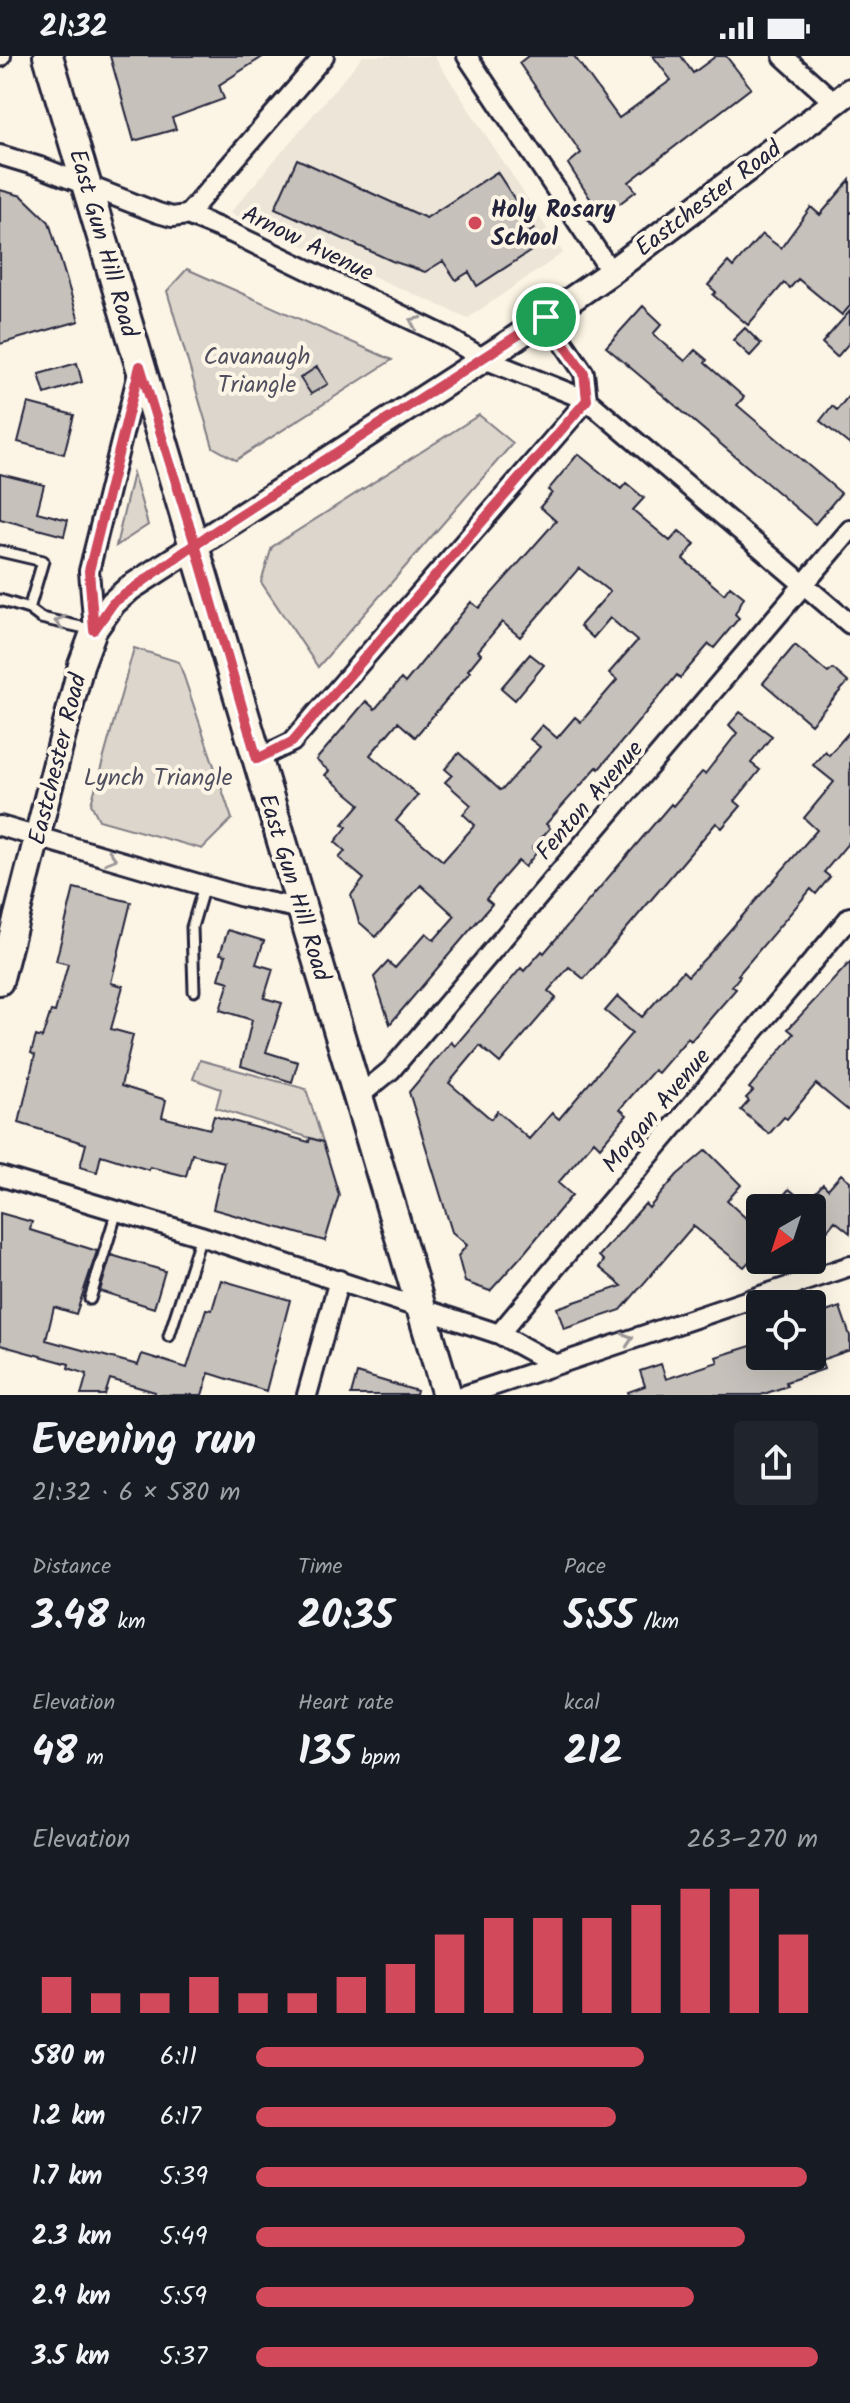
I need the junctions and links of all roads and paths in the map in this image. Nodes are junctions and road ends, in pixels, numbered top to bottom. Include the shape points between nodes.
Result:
1 (48, 56) edge
2 (324, 56) edge
3 (467, 56) edge
4 (783, 56) edge
5 (842, 97) edge
6 (0, 155) edge
7 (86, 184) junction
8 (187, 215) junction
9 (611, 272) junction
10 (546, 317) junction
11 (484, 359) junction
12 (140, 366) junction
13 (587, 400) junction
14 (850, 530) edge
15 (195, 544) junction
16 (0, 551) edge
17 (804, 585) junction
18 (0, 600) edge
19 (29, 609) junction
20 (850, 624) edge
21 (94, 630) junction
22 (257, 759) junction
23 (0, 826) edge
24 (37, 836) junction
25 (204, 886) junction
26 (302, 909) junction
27 (850, 917) edge
28 (0, 982) edge
29 (194, 991) dead end
30 (359, 1096) junction
31 (0, 1176) edge
32 (117, 1211) junction
33 (201, 1236) junction
34 (850, 1266) edge
35 (339, 1280) junction
36 (90, 1299) dead end
37 (421, 1308) junction
38 (499, 1334) junction
39 (169, 1336) dead end
40 (554, 1364) junction
41 (307, 1395) edge
42 (447, 1395) edge
43 (466, 1395) edge

1 - 7 main road, East Gun Hill Road
2 - 8 street
3 - 9 street
4 - 5 street
5 - 9 main road, Eastchester Road
6 - 7 street, Arnow Avenue
7 - 8 street, Arnow Avenue via 172,217
7 - 12 main road, East Gun Hill Road
11 -> 8 street, Arnow Avenue
9 - 10 main road, Eastchester Road
10 - 11 main road, Eastchester Road
10 - 13 street via 584,373
11 - 13 street, Arnow Avenue
11 - 15 main road, Eastchester Road
12 - 15 main road, East Gun Hill Road
12 - 21 street, Eastchester Road via 89,571
13 - 17 street, Arnow Avenue
13 - 22 street via 292,742
14 - 17 street, Fenton Avenue
15 - 21 main road, Eastchester Road via 113,603
15 - 22 main road, East Gun Hill Road
16 - 19 lane via 43,561
17 - 20 street, Arnow Avenue
17 - 30 street, Fenton Avenue via 391,1070
18 - 19 lane
21 -> 19 lane via 41,618
21 - 24 main road, Eastchester Road
22 - 26 main road, East Gun Hill Road
23 - 24 street
24 -> 25 street
24 - 28 main road, Eastchester Road
25 - 26 street
25 - 29 lane via 192,927
26 - 30 main road, East Gun Hill Road
27 - 38 street, Morgan Avenue
30 - 37 main road, East Gun Hill Road
31 - 32 street
32 - 33 street
32 - 36 lane
33 - 35 street
33 - 39 lane
40 -> 34 street
35 - 37 street
35 - 41 street
37 - 38 street
37 - 42 main road, East Gun Hill Road
38 - 40 street
40 - 43 street

